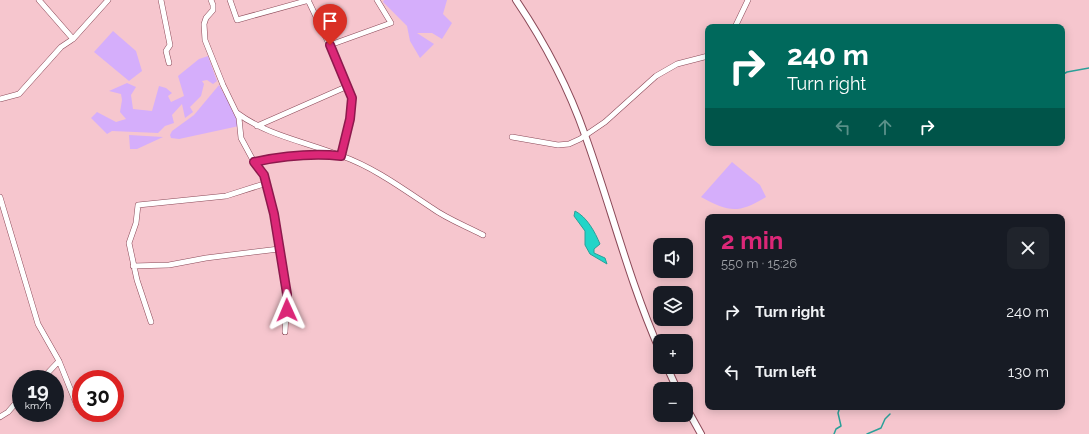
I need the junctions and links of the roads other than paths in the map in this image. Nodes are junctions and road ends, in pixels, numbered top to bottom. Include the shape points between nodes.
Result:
1 (39, 0) edge
2 (108, 0) edge
3 (161, 0) edge
4 (211, 0) edge
5 (230, 0) edge
6 (309, 0) edge
7 (376, 0) edge
8 (516, 0) edge
9 (748, 0) edge
10 (300, 1) edge
11 (736, 24) edge
12 (73, 39) junction
13 (330, 45) junction
14 (705, 57) edge
15 (169, 63) dead end
16 (348, 86) junction
17 (0, 99) edge
18 (237, 113) junction
19 (257, 126) junction
20 (585, 134) junction
21 (512, 137) dead end
22 (341, 156) junction
23 (254, 162) junction
24 (267, 183) junction
25 (0, 197) edge
26 (6, 219) junction
27 (0, 223) edge
28 (483, 235) dead end
29 (279, 249) junction
30 (133, 266) junction
31 (151, 322) dead end
32 (285, 332) dead end
33 (653, 334) edge
34 (59, 361) junction
35 (50, 370) edge
36 (72, 393) edge
37 (12, 407) edge
38 (0, 417) edge
39 (693, 419) edge
40 (702, 434) edge

1 - 12 street
2 - 12 street
3 - 15 street via 170,45 166,51
4 - 18 street via 214,5 206,18 203,32 223,85
5 - 10 street via 237,20
6 - 10 street
6 - 13 street
7 - 13 street via 391,23
8 - 20 main road via 547,52
9 - 11 street
12 - 17 street via 61,47 19,94
13 - 16 street
14 - 20 street via 676,64 656,76 605,122
16 - 19 street
16 - 22 street via 352,98 350,119
18 - 19 street
18 - 23 street via 241,138
19 - 22 street
20 - 21 street via 580,140 558,145
20 - 33 main road via 631,277
22 - 23 street via 323,154 277,157
22 - 28 street via 389,178 433,209
23 - 24 street
24 - 29 street
24 - 30 street via 218,197 138,205 136,223 129,243
25 - 26 street
26 - 27 street
26 - 34 street via 38,324
29 - 30 street via 169,265
29 - 32 street via 287,294
30 - 31 street
34 - 35 street
34 - 36 street
37 - 38 street
39 - 40 main road

